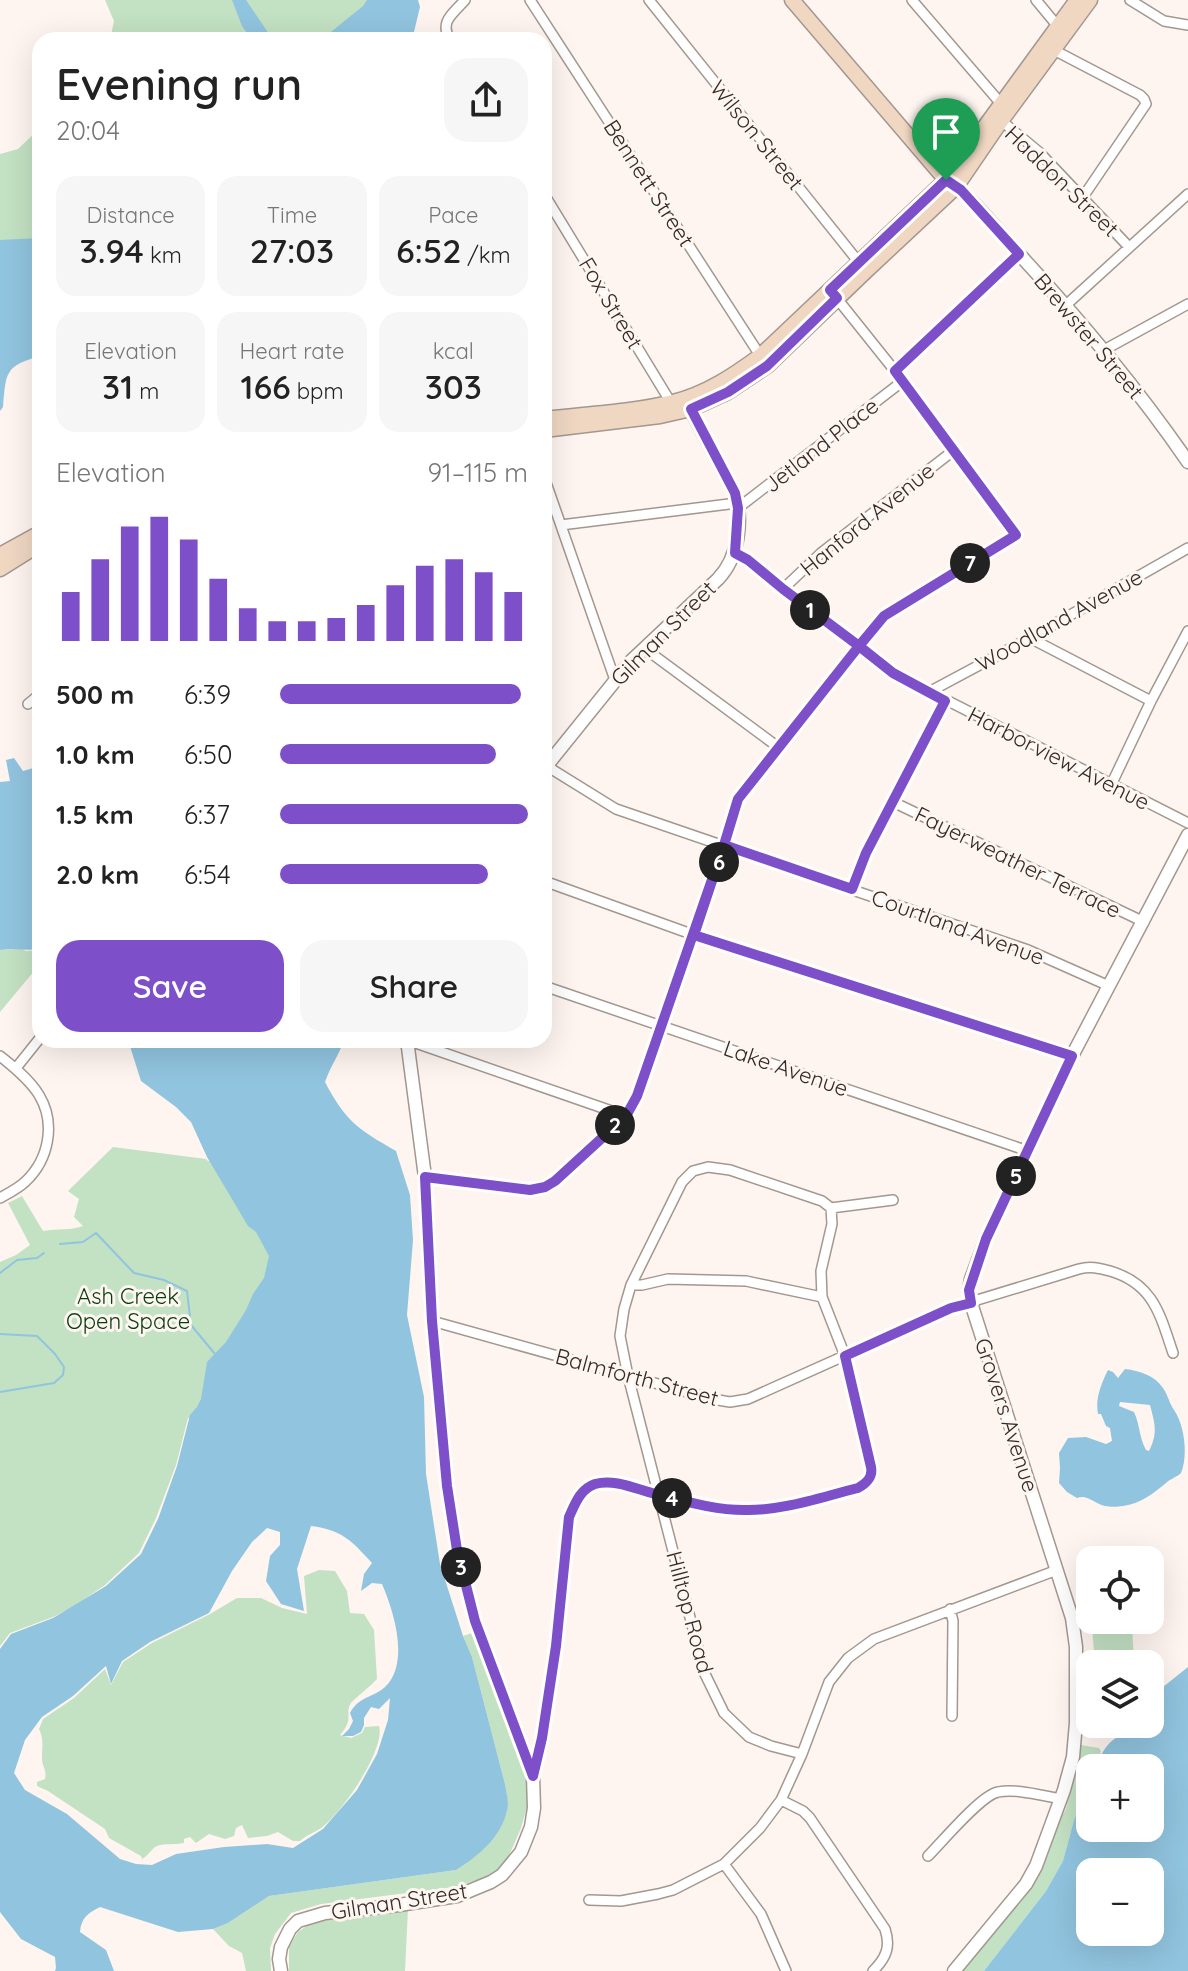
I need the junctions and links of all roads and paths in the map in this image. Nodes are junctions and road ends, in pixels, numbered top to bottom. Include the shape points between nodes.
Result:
1 (465, 0) edge
2 (530, 0) edge
3 (649, 0) edge
4 (792, 0) edge
5 (912, 0) edge
6 (1036, 0) edge
7 (1077, 0) edge
8 (1090, 0) edge
9 (1130, 0) edge
10 (1188, 25) edge
11 (1062, 30) junction
12 (447, 32) edge
13 (551, 32) edge
14 (552, 34) edge
15 (1049, 47) junction
16 (1001, 113) junction
17 (951, 184) junction
18 (1188, 194) edge
19 (1083, 197) junction
20 (552, 206) edge
21 (1129, 247) junction
22 (1019, 254) junction
23 (862, 267) junction
24 (834, 294) junction
25 (1188, 304) edge
26 (1066, 305) junction
27 (1104, 350) junction
28 (764, 361) junction
29 (895, 371) junction
30 (903, 381) junction
31 (680, 406) junction
32 (552, 423) edge
33 (953, 451) junction
34 (1188, 462) edge
35 (552, 500) edge
36 (738, 506) junction
37 (561, 525) junction
38 (32, 539) edge
39 (32, 547) edge
40 (1188, 548) edge
41 (735, 553) junction
42 (2, 560) edge
43 (783, 589) junction
44 (1188, 631) edge
45 (1030, 638) junction
46 (859, 646) junction
47 (644, 648) junction
48 (615, 680) junction
49 (929, 692) junction
50 (32, 701) edge
51 (945, 701) junction
52 (1151, 701) junction
53 (28, 704) dead end
54 (778, 747) junction
55 (552, 756) edge
56 (552, 769) edge
57 (1112, 783) junction
58 (893, 802) junction
59 (1188, 823) edge
60 (1188, 835) edge
61 (724, 845) junction
62 (1183, 858) edge
63 (552, 884) edge
64 (852, 889) junction
65 (1144, 922) junction
66 (694, 935) junction
67 (1109, 986) junction
68 (552, 989) edge
69 (662, 1026) junction
70 (32, 1048) edge
71 (408, 1048) edge
72 (430, 1048) edge
73 (0, 1056) edge
74 (1072, 1056) junction
75 (16, 1068) junction
76 (626, 1116) junction
77 (1028, 1151) junction
78 (425, 1177) junction
79 (0, 1198) edge
80 (893, 1200) dead end
81 (831, 1208) junction
82 (631, 1285) junction
83 (822, 1297) junction
84 (971, 1303) junction
85 (432, 1321) junction
86 (1173, 1353) dead end
87 (845, 1356) junction
88 (628, 1376) junction
89 (659, 1495) junction
90 (1057, 1570) junction
91 (950, 1609) junction
92 (952, 1716) dead end
93 (802, 1754) junction
94 (533, 1776) junction
95 (1062, 1799) junction
96 (781, 1800) junction
97 (928, 1856) dead end
98 (724, 1864) junction
99 (589, 1900) dead end
100 (281, 1971) edge
101 (786, 1971) edge
102 (873, 1971) edge
103 (954, 1971) edge

1 - 12 street via 445,23
2 - 13 street, Bennett Street
3 - 23 street, Wilson Street
4 - 17 main road, Brewster Street
5 - 16 street, Haddon Street
6 - 11 street
7 - 11 main road
8 - 11 main road
9 - 10 street via 1164,21
11 - 15 main road
14 - 28 street, Bennett Street
15 - 16 main road
15 - 19 street via 1140,95 1146,104
16 - 17 main road
16 - 19 street, Haddon Street
17 - 22 street, Brewster Street
17 - 23 main road
18 - 21 street
19 - 21 street, Haddon Street
20 - 31 street, Fox Street
21 - 26 street
22 - 26 street, Brewster Street
22 - 29 street
23 - 24 main road
24 - 28 main road
24 - 29 street
25 - 27 street
26 - 27 street, Brewster Street
27 - 34 street, Brewster Street
28 - 31 main road via 728,392
29 - 30 street
30 - 33 street
30 - 36 street, Jetland Place
31 - 32 main road via 660,416
31 - 36 street via 731,484
33 - 43 street, Hanford Avenue via 821,553
33 - 46 street via 1016,535 884,616
35 - 37 street
36 - 37 street
36 - 41 street
37 - 48 street
38 - 42 main road
39 - 42 main road
40 - 45 street, Woodland Avenue
41 - 43 street, Harborview Avenue
41 - 47 street, Gilman Street via 718,579
43 - 46 street, Harborview Avenue
44 - 52 street
45 - 49 street, Woodland Avenue
45 - 52 street
46 - 49 street, Harborview Avenue
46 - 54 street
47 - 48 street, Gilman Street
47 - 54 street
48 - 55 street, Gilman Street
49 - 51 street, Harborview Avenue
50 - 53 street
51 - 57 street, Harborview Avenue
51 - 58 street
52 - 57 street
54 - 61 street via 738,799
56 - 61 street, Courtland Avenue via 616,809
57 - 59 street, Harborview Avenue
58 - 64 street
58 - 65 street, Fayerweather Terrace
60 - 62 street, Grovers Avenue
61 - 64 street, Courtland Avenue
61 - 66 street
62 - 65 street, Grovers Avenue
63 - 66 street
64 - 67 street, Courtland Avenue via 1028,950
65 - 67 street, Grovers Avenue
66 - 69 street
66 - 74 street
67 - 74 street, Grovers Avenue
68 - 69 street, Lake Avenue
69 - 76 street
69 - 77 street, Lake Avenue
70 - 75 street
71 - 78 street, Gilman Street
72 - 76 street
73 - 75 street
74 - 77 street, Grovers Avenue
75 - 79 street via 47,1113 47,1146 38,1168
76 - 78 street via 555,1181 540,1188
77 - 84 street, Grovers Avenue via 976,1266
78 - 85 street, Gilman Street
80 - 81 street
81 - 82 street, Hilltop Road via 730,1170 693,1171 682,1182
81 - 83 street
82 - 83 street via 668,1279 746,1281
82 - 88 street, Hilltop Road via 620,1336
83 - 87 street
84 - 86 street, Balmforth Street via 1086,1267 1104,1269 1125,1275 1150,1295
84 - 87 street, Balmforth Street
84 - 90 street, Grovers Avenue
85 - 88 street, Balmforth Street
85 - 94 street, Gilman Street via 457,1550 475,1621
87 - 88 street, Balmforth Street via 730,1402
87 - 89 street via 871,1467 867,1483 769,1510 717,1508
88 - 89 street, Hilltop Road
89 - 93 street, Hilltop Road via 704,1672 724,1713 749,1737
89 - 94 street via 613,1482 596,1484 577,1498 569,1517 556,1646
90 - 91 street
90 - 95 street, Grovers Avenue via 1076,1647 1073,1757
91 - 92 street
91 - 93 street via 874,1639 848,1658 829,1682
93 - 96 street
94 - 100 street, Gilman Street via 528,1838 502,1875 457,1896 298,1921 281,1947
95 - 97 street via 993,1793
95 - 103 street, Grovers Avenue via 1026,1884
96 - 98 street
96 - 102 street via 810,1818 885,1929 887,1952
98 - 99 street via 673,1890 621,1901
98 - 101 street via 761,1914

